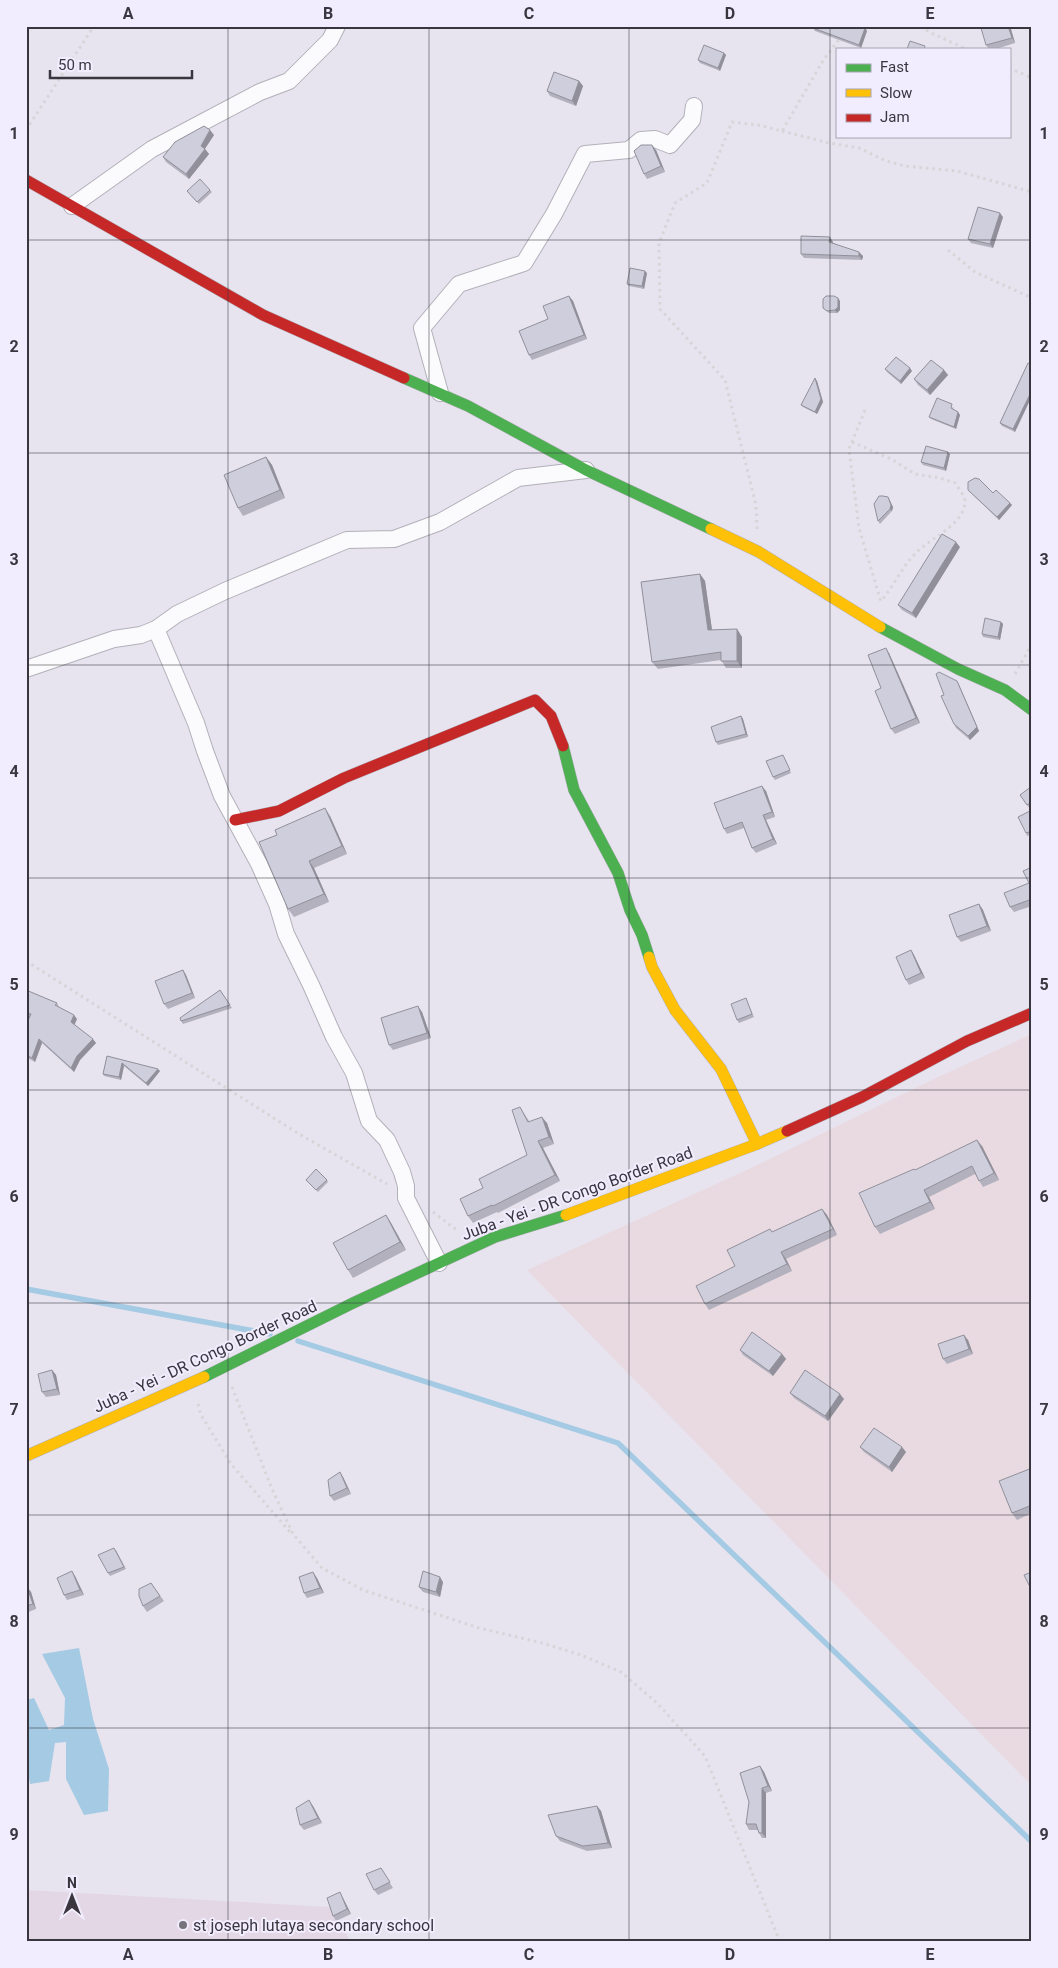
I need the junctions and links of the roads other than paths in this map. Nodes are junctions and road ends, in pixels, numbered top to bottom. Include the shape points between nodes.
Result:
1 (337, 26) edge
2 (694, 106) dead end
3 (26, 180) edge
4 (72, 206) junction
5 (440, 393) junction
6 (586, 470) junction
7 (156, 629) junction
8 (26, 669) edge
9 (1032, 710) edge
10 (235, 820) junction
11 (1032, 1013) edge
12 (757, 1144) junction
13 (439, 1263) junction
14 (26, 1456) edge

1 - 4 street via 330,40 289,81 260,92 152,149
2 - 5 street via 692,120 670,145 655,139 640,140 629,150 584,154 554,214 524,263 459,284 422,328
3 - 4 street
4 - 5 street via 263,315
5 - 6 street
6 - 7 street via 518,478 440,522 394,539 347,540 225,591 177,614
6 - 9 street via 759,552 891,634 1005,690
7 - 8 street via 114,639
7 - 10 street via 196,722 222,796
10 - 12 street via 279,811 344,778 535,700 551,716 561,739 574,790 618,873 652,967 675,1010 721,1069
10 - 13 street via 259,864 286,934 354,1073 368,1121 387,1140 402,1172 406,1198
11 - 12 street, Juba - Yei - DR Congo Border Road via 967,1041 862,1097
12 - 13 street, Juba - Yei - DR Congo Border Road via 495,1238
13 - 14 street, Juba - Yei - DR Congo Border Road via 225,1368

